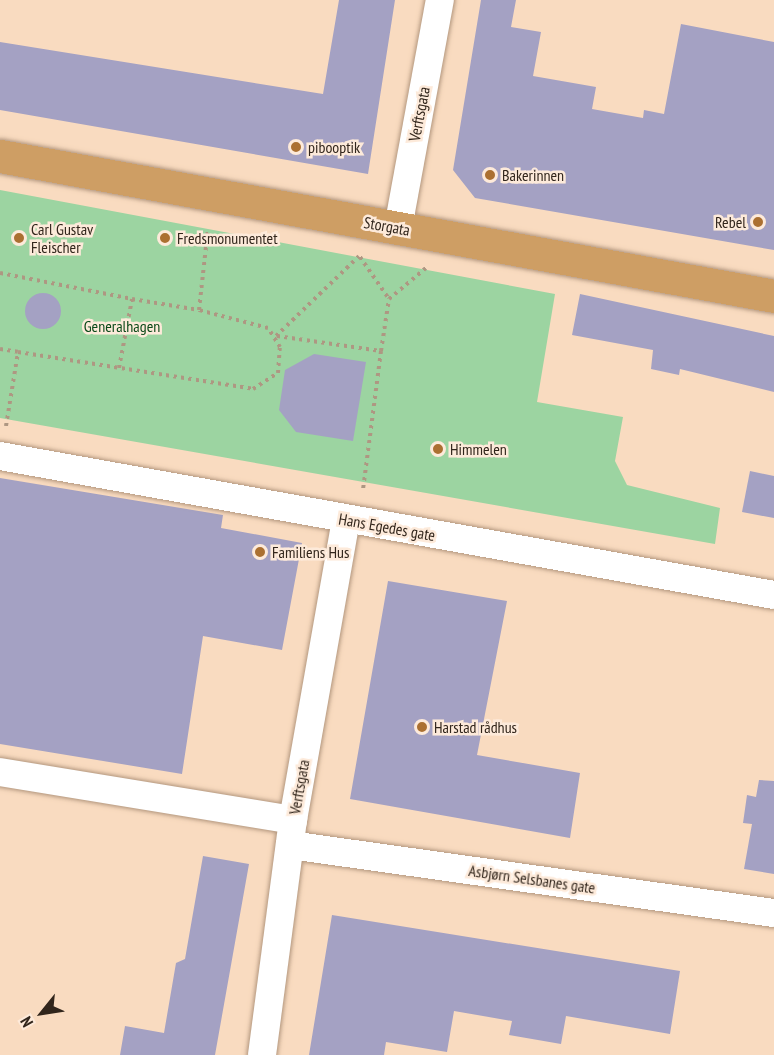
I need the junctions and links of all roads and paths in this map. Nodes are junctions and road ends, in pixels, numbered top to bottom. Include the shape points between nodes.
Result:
1 (440, 0) edge
2 (0, 156) edge
3 (209, 221) dead end
4 (398, 228) junction
5 (352, 248) dead end
6 (360, 258) junction
7 (434, 261) dead end
8 (0, 273) edge
9 (774, 297) edge
10 (132, 299) junction
11 (389, 299) junction
12 (199, 310) junction
13 (276, 336) junction
14 (0, 349) edge
15 (381, 351) junction
16 (18, 352) junction
17 (119, 368) junction
18 (3, 443) edge
19 (362, 494) dead end
20 (346, 520) junction
21 (774, 596) edge
22 (0, 772) edge
23 (291, 832) junction
24 (774, 913) edge
25 (262, 1055) edge

1 - 4 street, Verftsgata
2 - 4 highway, Storgata
3 - 12 path
4 - 9 highway, Storgata
5 - 6 path
6 - 11 path
6 - 13 path
7 - 11 path
8 - 10 path
10 - 12 path
10 - 17 path
11 - 15 path
12 - 13 path via 256,323
13 - 15 path
13 - 17 path via 278,373 253,389
14 - 16 path
15 - 19 path
16 - 17 path
16 - 18 path
18 - 20 street, Hans Egedes gate
20 - 21 street, Hans Egedes gate
20 - 23 street, Verftsgata
22 - 23 street, Asbjørn Selsbanes gate
23 - 24 street, Asbjørn Selsbanes gate
23 - 25 street, Verftsgata

